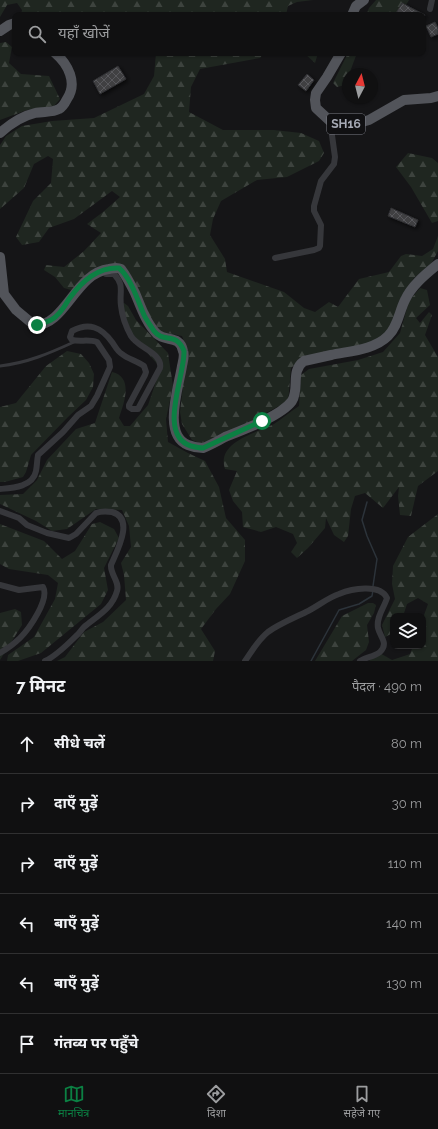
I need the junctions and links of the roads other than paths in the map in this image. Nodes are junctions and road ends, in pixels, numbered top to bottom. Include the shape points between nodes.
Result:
1 (364, 0) edge
2 (432, 0) edge
3 (430, 9) dead end
4 (353, 12) edge
5 (12, 24) edge
6 (0, 31) edge
7 (58, 56) edge
8 (339, 56) edge
9 (438, 96) edge
10 (330, 121) junction
11 (0, 133) edge
12 (0, 257) edge
13 (275, 258) dead end
14 (438, 264) edge
15 (80, 287) junction
16 (76, 341) junction
17 (0, 366) edge
18 (0, 489) edge
19 (0, 511) edge
20 (0, 585) edge
21 (0, 653) edge
22 (44, 661) edge
23 (245, 661) edge
24 (360, 661) edge

1 - 4 main road
2 - 3 street
5 - 6 main road
7 - 11 main road via 64,62 73,84 63,107 26,116
8 - 10 main road, SH16 via 316,92 314,100 316,108
9 - 10 main road, SH16 via 404,100 369,120 355,124
10 - 13 street via 336,158 321,181 314,206 322,225 320,246 314,250
12 - 15 main road via 4,294 16,310 34,325 52,320
14 - 15 main road via 411,289 394,326 381,342 304,361 297,368 291,402 262,421 203,448 179,439 174,425 174,408 184,355 181,345 156,333 119,268 105,269 94,274
15 - 16 street via 92,280 114,274 121,283 121,306 129,332 134,340 160,361 160,368 138,409 129,406 145,375 144,366 122,355 106,334 91,326 72,331 70,337
16 - 17 lane via 45,355
16 - 18 street via 97,342 109,360 110,367 98,396 91,406 78,415 38,455 34,477 21,486
19 - 22 street via 19,518 35,528 65,538 76,534 99,512 116,513 124,524 124,531 111,565 118,588 109,606 56,654
20 - 21 street via 19,590 41,587 45,590 41,608 22,636
23 - 24 street via 260,640 271,630 338,594 367,589 377,590 383,592 387,598 378,625 384,646 380,652

